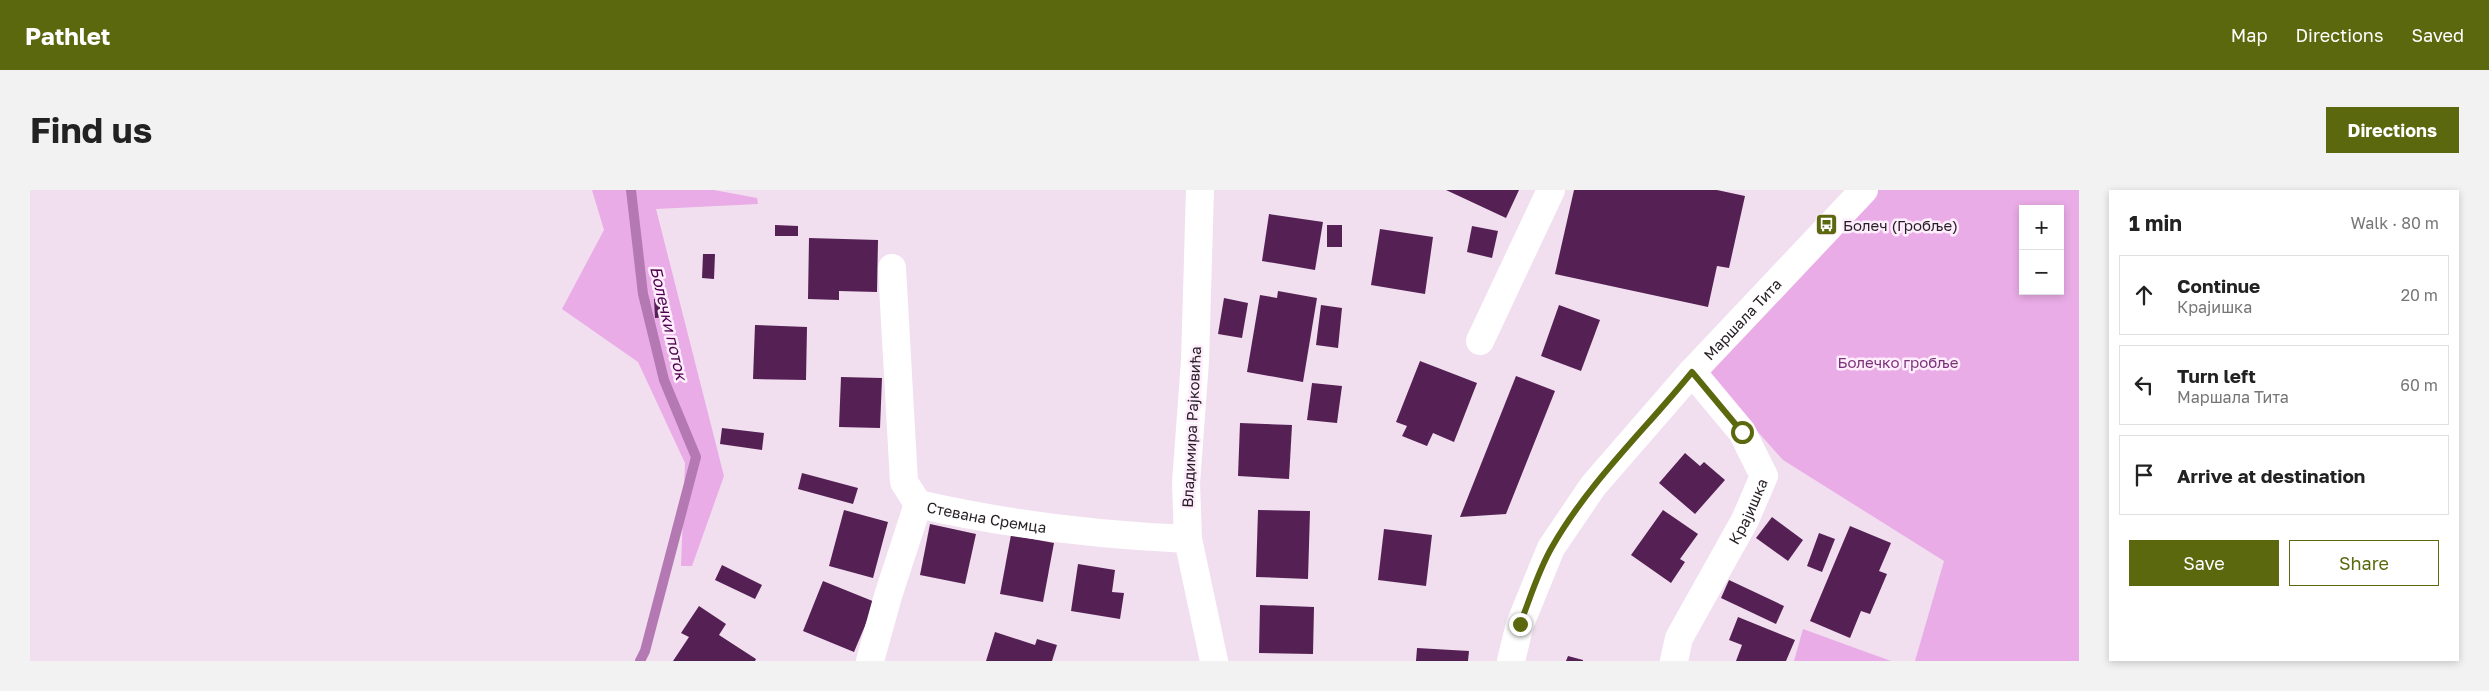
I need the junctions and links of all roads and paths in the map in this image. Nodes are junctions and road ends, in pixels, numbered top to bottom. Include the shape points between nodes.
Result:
1 (1200, 190) edge
2 (1551, 190) edge
3 (1864, 190) edge
4 (892, 268) dead end
5 (1480, 341) dead end
6 (1692, 372) junction
7 (918, 504) junction
8 (1188, 539) junction
9 (870, 661) edge
10 (1214, 661) edge
11 (1511, 661) edge
12 (1674, 661) edge

1 - 8 street, Владимира Рајковића via 1195,360 1186,483
2 - 5 street
3 - 6 street, Маршала Тита
4 - 7 street via 904,482
6 - 11 street, Маршала Тита via 1593,486 1555,542 1520,624
6 - 12 street, Крајишка via 1742,432 1764,476 1745,520 1679,638
7 - 8 street, Стевана Сремца via 982,519 1049,528
7 - 9 street, Стевана Сремца
8 - 10 street, Владимира Рајковића

